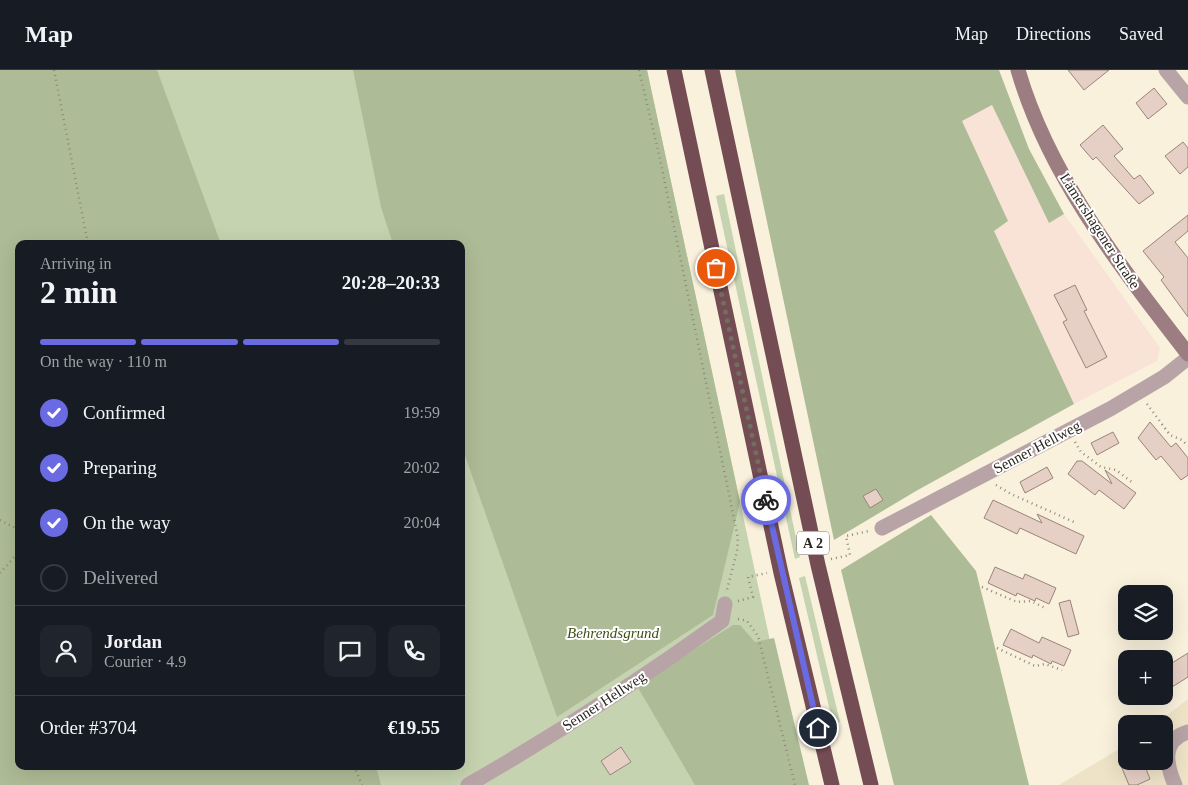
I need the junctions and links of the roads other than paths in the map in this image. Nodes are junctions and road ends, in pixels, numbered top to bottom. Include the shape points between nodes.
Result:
1 (674, 70) edge
2 (712, 70) edge
3 (1018, 70) edge
4 (1166, 70) edge
5 (1188, 97) edge
6 (1188, 354) edge
7 (1188, 358) edge
8 (882, 528) dead end
9 (728, 603) road end
10 (1188, 732) edge
11 (468, 785) edge
12 (832, 785) edge
13 (871, 785) edge
14 (1175, 785) edge

1 - 12 highway, A 2 via 783,581
2 - 13 highway, A 2 via 818,565
3 - 6 main road, Lämershagener Straße via 1038,123 1068,185 1113,253
4 - 5 street
7 - 8 street, Senner Hellweg via 1164,377 1068,431
9 - 11 street, Senner Hellweg via 722,621 672,658
10 - 14 street via 1169,746 1167,762

